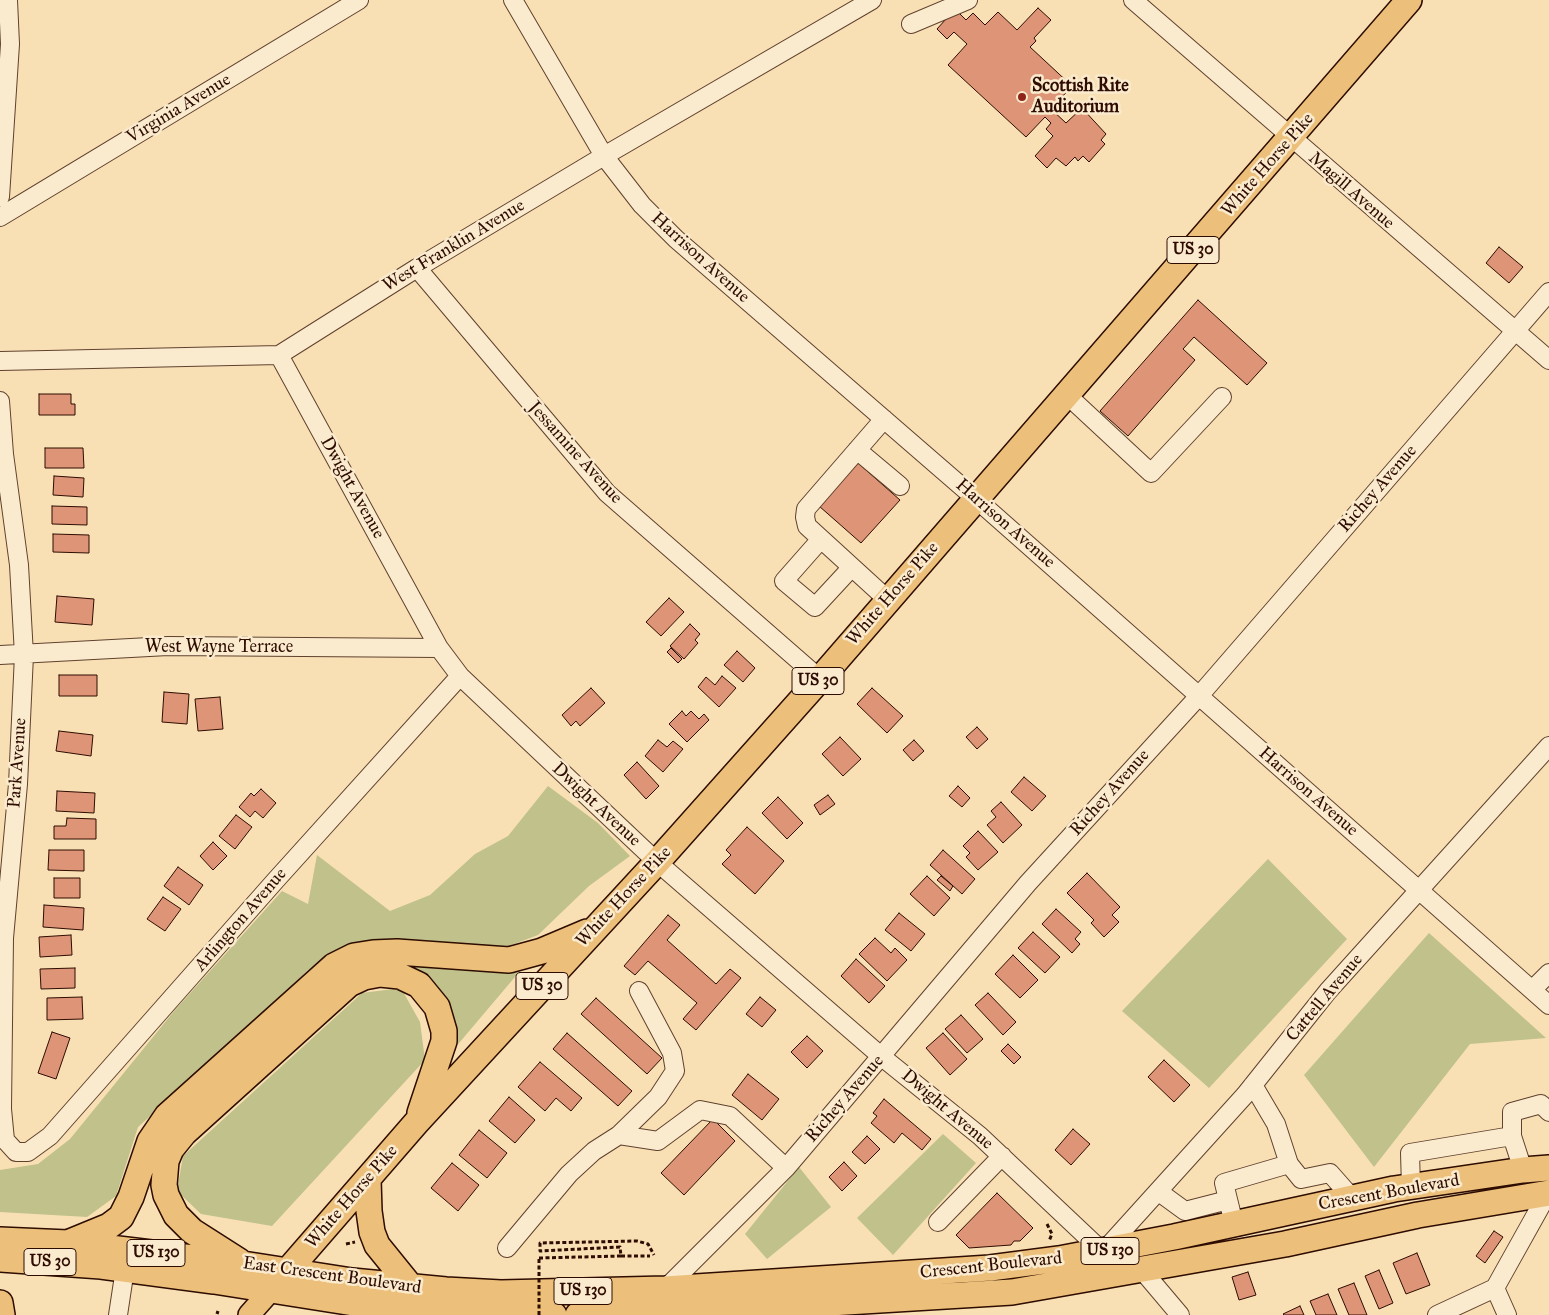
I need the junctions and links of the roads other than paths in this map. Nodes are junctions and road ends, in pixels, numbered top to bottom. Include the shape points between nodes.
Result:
1 (8, 0) edge
2 (359, 0) edge
3 (513, 0) edge
4 (872, 0) edge
5 (968, 0) edge
6 (1132, 0) edge
7 (1405, 1) edge
8 (911, 24) dead end
9 (1291, 138) junction
10 (604, 156) junction
11 (0, 197) edge
12 (0, 217) edge
13 (417, 268) junction
14 (1549, 292) edge
15 (1515, 332) junction
16 (279, 355) junction
17 (1549, 360) edge
18 (0, 361) edge
19 (1067, 395) junction
20 (1222, 398) dead end
21 (0, 401) edge
22 (884, 419) junction
23 (857, 450) junction
24 (900, 486) dead end
25 (976, 499) junction
26 (821, 539) junction
27 (852, 567) junction
28 (888, 600) junction
29 (438, 648) junction
30 (24, 654) junction
31 (0, 655) edge
32 (460, 676) junction
33 (820, 679) junction
34 (1199, 696) junction
35 (1549, 746) edge
36 (656, 862) junction
37 (1419, 890) junction
38 (594, 929) junction
39 (2, 938) edge
40 (1549, 973) edge
41 (1533, 989) junction
42 (639, 991) dead end
43 (1549, 1005) edge
44 (882, 1057) junction
45 (1253, 1084) junction
46 (1549, 1112) edge
47 (416, 1123) junction
48 (619, 1135) junction
49 (1512, 1136) junction
50 (16, 1152) joint
51 (1002, 1156) junction
52 (1289, 1164) junction
53 (786, 1168) junction
54 (1549, 1168) edge
55 (1523, 1170) junction
56 (368, 1179) junction
57 (1411, 1187) junction
58 (1159, 1192) junction
59 (1549, 1193) edge
60 (1352, 1198) junction
61 (1228, 1200) junction
62 (938, 1222) dead end
63 (1234, 1224) junction
64 (0, 1240) edge
65 (68, 1243) junction
66 (507, 1248) dead end
67 (1103, 1252) junction
68 (0, 1259) edge
69 (243, 1264) junction
70 (125, 1269) junction
71 (1142, 1270) junction
72 (288, 1271) junction
73 (411, 1287) junction
74 (664, 1288) junction
75 (1495, 1288) junction
76 (271, 1290) junction
77 (326, 1298) junction
78 (0, 1303) edge
79 (647, 1314) edge
80 (2, 1315) edge
81 (118, 1315) edge
82 (249, 1315) edge
83 (351, 1315) edge
84 (554, 1315) edge
85 (578, 1315) edge
86 (1180, 1315) edge
87 (1437, 1315) edge
88 (1507, 1315) edge

1 - 11 street via 10,44
2 - 12 street, Virginia Avenue
3 - 10 street, Harrison Avenue
4 - 10 street, West Franklin Avenue
5 - 8 street
6 - 9 street, Magill Avenue
7 - 9 highway, White Horse Pike / US 30
9 - 15 street, Magill Avenue
9 - 19 highway, White Horse Pike / US 30
10 - 13 street, West Franklin Avenue
10 - 22 street, Harrison Avenue via 642,205 676,239
13 - 16 street, West Franklin Avenue
13 - 33 street, Jessamine Avenue via 607,493
14 - 15 street, Richey Avenue
15 - 17 street, Magill Avenue
15 - 34 street, Richey Avenue
16 - 18 street
16 - 29 street, Dwight Avenue
19 - 20 street via 1151,473
19 - 25 highway, White Horse Pike / US 30
21 - 30 street, Park Avenue via 19,565
22 - 23 street
22 - 25 street, Harrison Avenue
23 - 24 street
23 - 26 street via 806,509 807,526
25 - 28 highway, White Horse Pike / US 30
25 - 34 street, Harrison Avenue
26 - 27 street
26 - 27 street via 784,581 815,607
27 - 28 street
28 - 33 highway, White Horse Pike / US 30
29 - 30 street, West Wayne Terrace via 168,646
29 - 32 street, Dwight Avenue
30 - 31 street, West Wayne Terrace
30 - 39 street, Park Avenue via 18,784
32 - 36 street, Dwight Avenue
32 - 50 street, Arlington Avenue via 50,1136 28,1152
33 - 36 highway, White Horse Pike / US 30
34 - 37 street, Harrison Avenue
34 - 44 street, Richey Avenue via 1028,883
35 - 37 street, Cattell Avenue
36 - 38 highway, White Horse Pike / US 30
36 - 44 street, Dwight Avenue
37 - 41 street, Harrison Avenue
37 - 45 street, Cattell Avenue via 1328,991
38 - 47 highway, White Horse Pike / US 30
38 - 65 highway via 542,951 509,960 396,952 354,956 334,966 167,1116 150,1141 121,1217 109,1226
39 - 50 street, Park Avenue via 2,1109 5,1140
40 - 41 street
41 - 43 street, Harrison Avenue
42 - 48 street via 672,1053 675,1071 658,1097
44 - 51 street, Dwight Avenue
44 - 53 street, Richey Avenue
45 - 52 street via 1276,1124
45 - 58 street, Cattell Avenue
46 - 49 street via 1541,1104 1512,1112
47 - 56 highway, White Horse Pike / US 30
47 - 69 highway via 442,1053 444,1031 441,1017 430,996 410,980 390,974 364,977 342,990 184,1133 171,1149 166,1161 164,1185 171,1208 192,1231
48 - 53 street via 658,1141 700,1110 730,1116
48 - 66 street via 594,1151 569,1174
49 - 55 street
49 - 57 street via 1410,1152
51 - 62 street
51 - 67 street, Dwight Avenue
52 - 60 street via 1301,1179 1330,1173
52 - 61 street via 1224,1183
53 - 74 street, Richey Avenue
54 - 55 highway, Crescent Boulevard / US 130
55 - 57 highway, Crescent Boulevard / US 130
56 - 72 highway, White Horse Pike / US 30
56 - 73 highway via 369,1211 376,1245
57 - 60 highway, Crescent Boulevard / US 130
58 - 61 street via 1185,1212
58 - 67 street, Cattell Avenue
59 - 71 highway, Crescent Boulevard / US 130 via 1418,1215
59 - 75 street
60 - 63 highway, Crescent Boulevard / US 130
61 - 63 street
63 - 67 highway, Crescent Boulevard / US 130
64 - 65 highway, East Crescent Boulevard / US 30
65 - 69 highway, East Crescent Boulevard / US 130
67 - 74 highway, Crescent Boulevard / US 130 via 990,1268
68 - 70 highway, East Crescent Boulevard / US 30
69 - 72 highway, East Crescent Boulevard / US 130
70 - 76 highway, East Crescent Boulevard / US 30
70 - 81 street
71 - 79 highway, Crescent Boulevard / US 130 via 1012,1292
71 - 86 street
72 - 73 highway, East Crescent Boulevard / US 130
72 - 76 highway, White Horse Pike / US 30
73 - 74 highway, East Crescent Boulevard / US 130 via 501,1292
75 - 87 street
75 - 88 street
76 - 77 highway, East Crescent Boulevard / US 30
76 - 82 main road, White Horse Pike
77 - 83 highway
77 - 84 highway, East Crescent Boulevard / US 130 via 386,1308 455,1314
78 - 80 highway
79 - 85 highway, US 130

